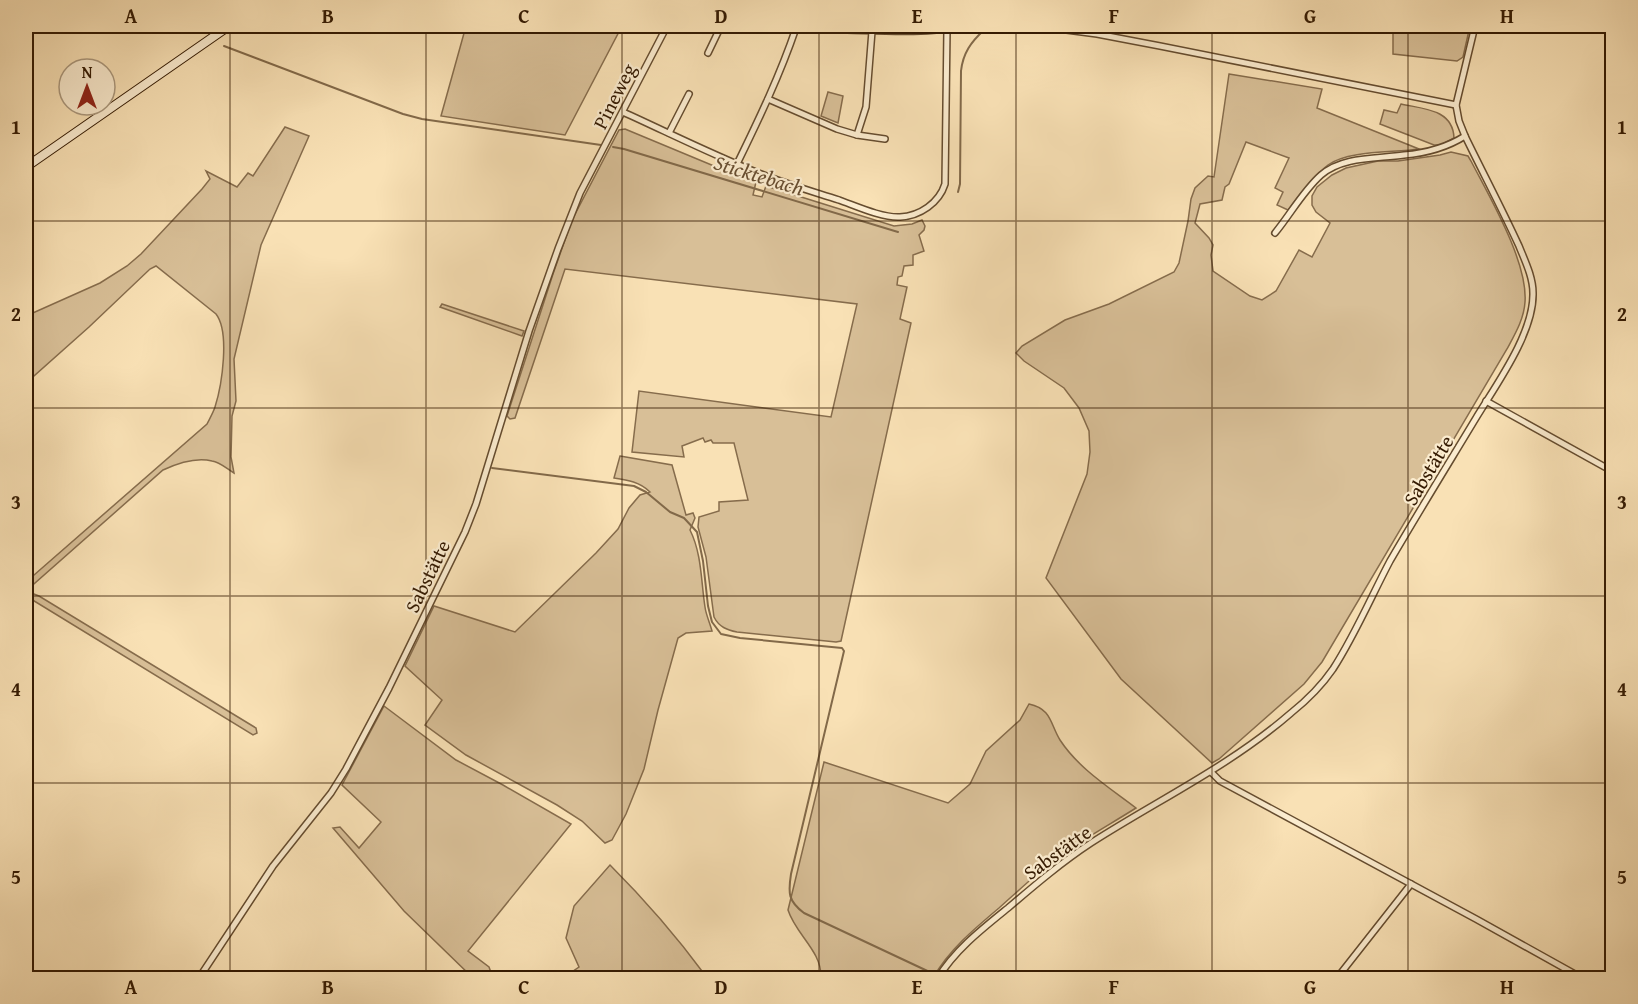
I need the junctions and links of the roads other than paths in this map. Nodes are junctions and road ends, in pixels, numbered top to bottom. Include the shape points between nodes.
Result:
1 (230, 26) edge
2 (667, 26) edge
3 (721, 26) edge
4 (778, 26) edge
5 (962, 26) edge
6 (1036, 26) edge
7 (1475, 26) edge
8 (796, 28) junction
9 (912, 28) edge
10 (947, 29) junction
11 (872, 31) junction
12 (708, 53) dead end
13 (689, 94) dead end
14 (768, 99) junction
15 (1456, 105) junction
16 (623, 112) junction
17 (669, 133) junction
18 (857, 135) junction
19 (1465, 136) junction
20 (885, 139) dead end
21 (604, 148) joint
22 (737, 164) junction
23 (26, 167) edge
24 (1275, 233) dead end
25 (1486, 401) junction
26 (1612, 471) edge
27 (1211, 772) junction
28 (1411, 884) junction
29 (199, 978) edge
30 (938, 978) edge
31 (1336, 978) edge
32 (1582, 978) edge

1 - 23 main road
2 - 16 street, Pineweg
3 - 12 street
4 - 8 street
5 - 10 street
6 - 15 street via 1097,34
7 - 15 street, Sabstätte
8 - 11 street
8 - 14 street
9 - 10 street
9 - 11 street
10 - 22 street via 945,184 943,193 919,213 890,216
11 - 18 street via 866,107
13 - 17 street
14 - 18 street
14 - 22 street
15 - 19 street, Sabstätte
16 - 17 street
16 - 21 street, Pineweg
17 - 22 street
18 - 20 street
19 - 24 street via 1437,150 1333,167 1320,176
19 - 25 street, Sabstätte via 1533,283 1533,301 1525,330
21 - 29 street, Sabstätte via 580,193 558,249 465,532 346,769 273,866
25 - 26 street
25 - 27 street, Sabstätte via 1390,561 1332,671 1291,714
27 - 28 street via 1220,781
27 - 30 street, Sabstätte via 1066,860 969,941
28 - 31 street
28 - 32 street

